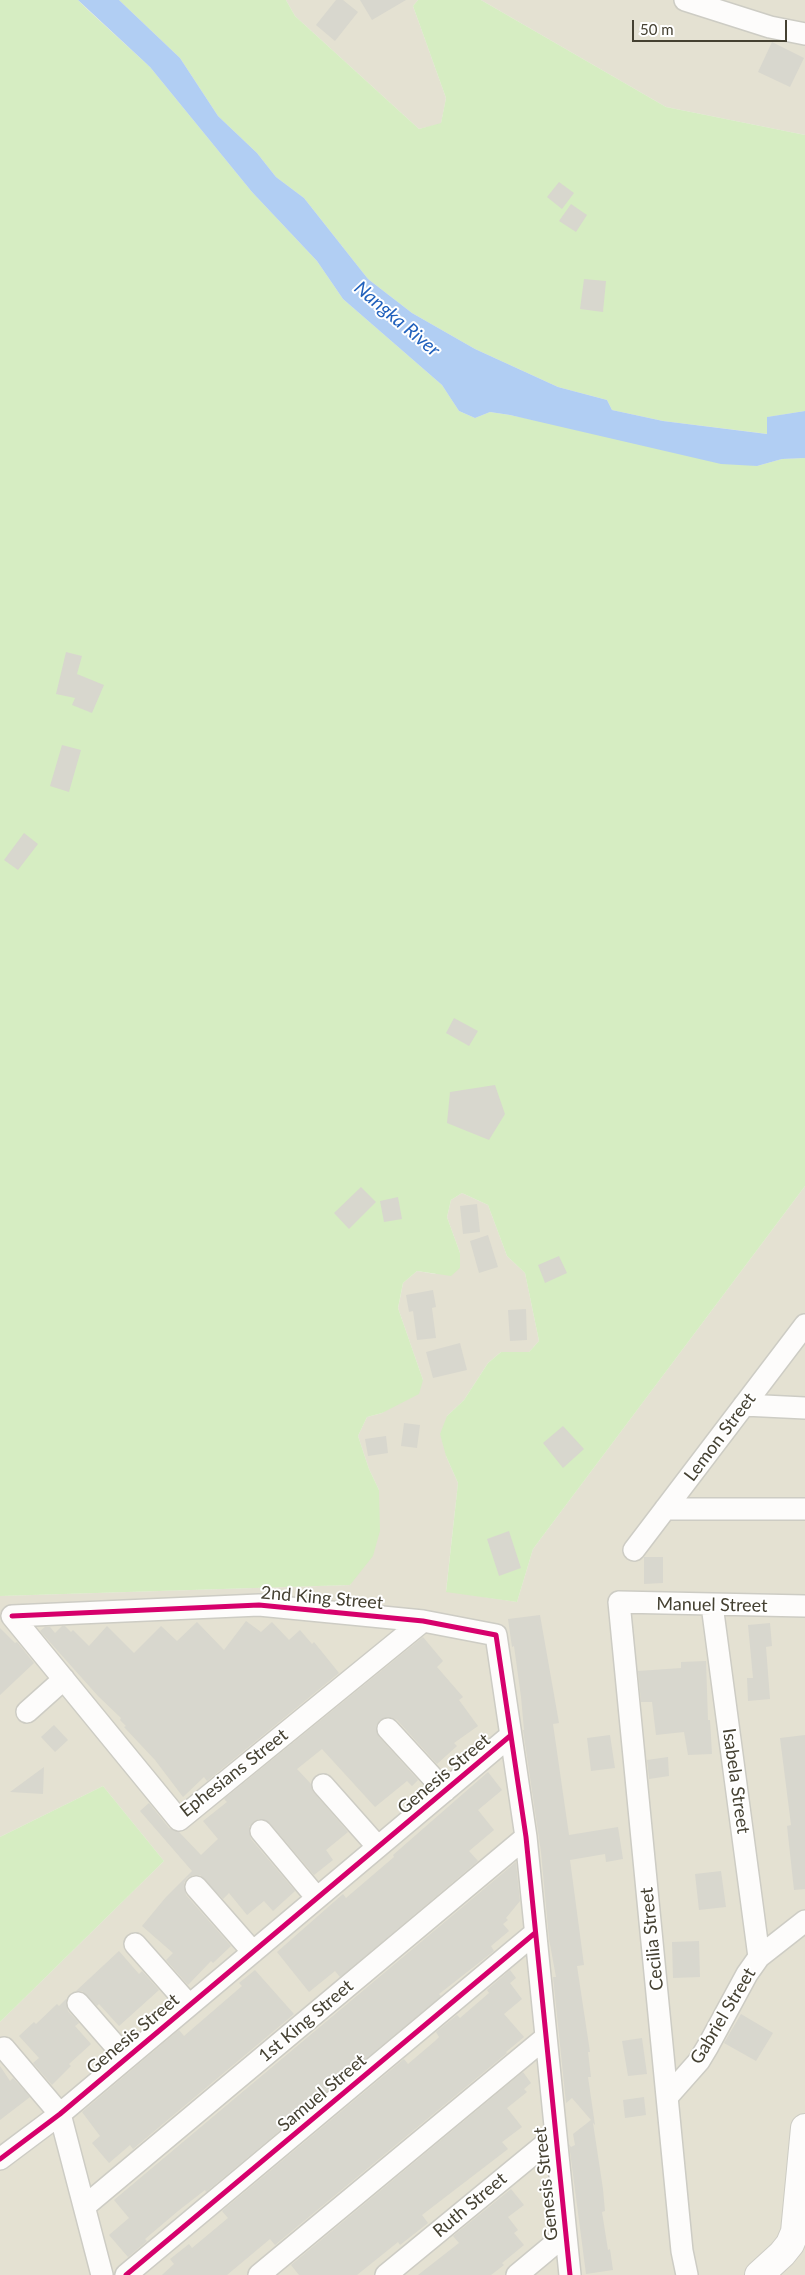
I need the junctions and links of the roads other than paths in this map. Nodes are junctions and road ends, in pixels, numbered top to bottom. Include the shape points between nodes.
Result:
1 (685, 0) edge
2 (805, 34) edge
3 (805, 1325) edge
4 (744, 1405) junction
5 (805, 1408) edge
6 (665, 1509) junction
7 (805, 1509) edge
8 (634, 1550) dead end
9 (619, 1602) joint
10 (712, 1606) junction
11 (805, 1606) edge
12 (12, 1616) joint
13 (424, 1621) junction
14 (64, 1679) junction
15 (27, 1712) dead end
16 (388, 1729) dead end
17 (510, 1736) junction
18 (323, 1785) dead end
19 (445, 1791) junction
20 (261, 1831) dead end
21 (526, 1837) junction
22 (378, 1847) junction
23 (196, 1887) dead end
24 (317, 1898) junction
25 (805, 1921) edge
26 (536, 1933) junction
27 (136, 1944) dead end
28 (253, 1952) junction
29 (759, 1957) junction
30 (78, 2004) dead end
31 (190, 2005) junction
32 (545, 2038) junction
33 (4, 2048) dead end
34 (126, 2058) junction
35 (668, 2096) junction
36 (60, 2114) junction
37 (805, 2128) edge
38 (555, 2136) junction
39 (0, 2159) edge
40 (85, 2206) junction
41 (565, 2235) junction
42 (102, 2275) edge
43 (126, 2275) edge
44 (259, 2275) edge
45 (386, 2275) edge
46 (517, 2275) edge
47 (570, 2275) edge
48 (687, 2275) edge
49 (759, 2275) edge

1 - 2 street via 770,27
3 - 4 street, Lemon Street
4 - 5 street
4 - 6 street, Lemon Street
6 - 7 street
6 - 8 street, Lemon Street
9 - 10 street, Manuel Street
9 - 35 street, Cecilia Street
10 - 11 street, Manuel Street
10 - 29 street, Isabela Street
12 - 13 street, 2nd King Street via 259,1605
12 - 14 street, Ephesians Street
13 - 14 street, Ephesians Street via 179,1820
13 - 17 street, 2nd King Street via 496,1635
14 - 15 street
16 - 19 street
17 - 19 street, Genesis Street
17 - 21 street, Genesis Street
18 - 22 street
19 - 22 street, Genesis Street
20 - 24 street
21 - 26 street, Genesis Street
21 - 40 street, 1st King Street
22 - 24 street, Genesis Street
23 - 28 street
24 - 28 street, Genesis Street
25 - 29 street, Gabriel Street
26 - 32 street, Genesis Street
26 - 43 street, Samuel Street
27 - 31 street
28 - 31 street, Genesis Street
29 - 35 street, Gabriel Street via 699,2061
30 - 34 street
31 - 34 street, Genesis Street
32 - 38 street, Genesis Street
32 - 44 street
33 - 36 street
34 - 36 street, Genesis Street
35 - 48 street, Cecilia Street via 682,2252
36 - 39 street, Genesis Street
36 - 40 street
37 - 49 street via 795,2232 782,2254
38 - 41 street, Genesis Street
38 - 45 street, Ruth Street
40 - 42 street
41 - 46 street
41 - 47 street, Genesis Street

